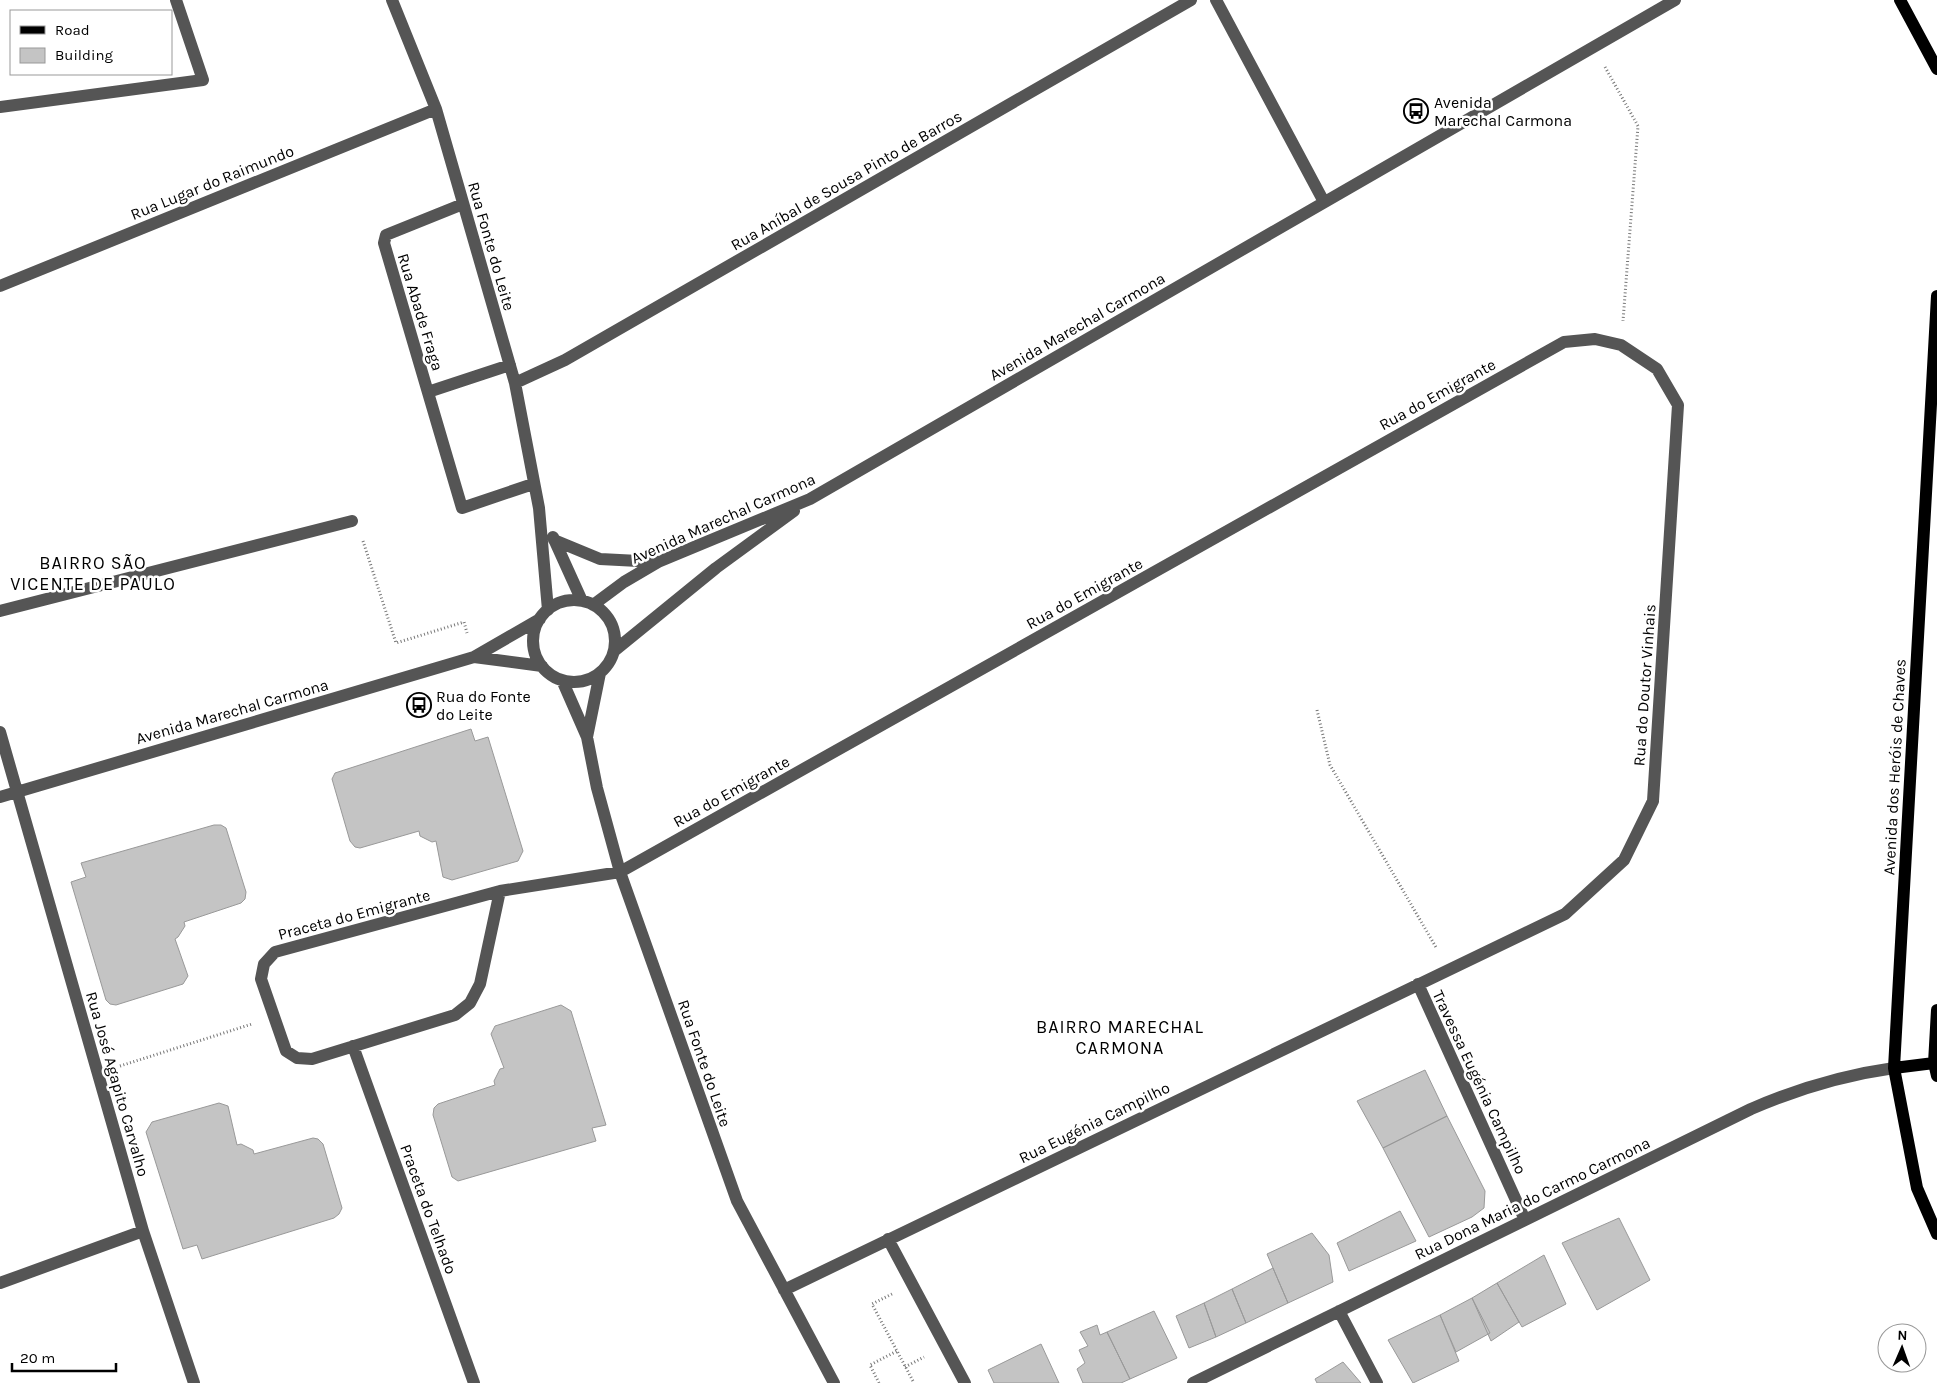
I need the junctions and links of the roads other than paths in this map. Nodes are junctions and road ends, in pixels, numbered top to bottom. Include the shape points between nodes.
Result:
1 (176, 0) edge
2 (392, 0) edge
3 (1191, 0) edge
4 (1216, 0) edge
5 (1675, 0) edge
6 (1900, 0) edge
7 (1937, 69) edge
8 (0, 107) edge
9 (436, 109) junction
10 (1324, 202) junction
11 (463, 204) junction
12 (0, 286) edge
13 (1937, 296) edge
14 (1564, 342) joint
15 (510, 365) junction
16 (515, 383) junction
17 (428, 392) junction
18 (534, 484) junction
19 (810, 499) junction
20 (539, 508) junction
21 (352, 521) road end
22 (554, 540) junction
23 (658, 562) junction
24 (587, 603) junction
25 (0, 612) edge
26 (544, 615) junction
27 (614, 651) junction
28 (474, 657) junction
29 (542, 666) junction
30 (600, 673) junction
31 (562, 680) junction
32 (0, 732) edge
33 (587, 737) junction
34 (16, 792) junction
35 (0, 797) edge
36 (620, 872) junction
37 (500, 891) junction
38 (1418, 984) junction
39 (1937, 1010) edge
40 (353, 1046) junction
41 (1934, 1063) junction
42 (1894, 1068) junction
43 (1937, 1076) edge
44 (1525, 1220) junction
45 (143, 1231) junction
46 (1937, 1234) edge
47 (888, 1239) junction
48 (0, 1283) edge
49 (784, 1290) junction
50 (1339, 1311) junction
51 (194, 1383) edge
52 (474, 1383) edge
53 (834, 1383) edge
54 (965, 1383) edge
55 (1193, 1383) edge
56 (1377, 1383) edge

1 - 8 street via 203,80
2 - 9 street, Rua Fonte do Leite
3 - 16 street, Rua Aníbal de Sousa Pinto de Barros via 565,360
4 - 10 street
5 - 10 street, Avenida Marechal Carmona
6 - 7 main road
9 - 11 street, Rua Fonte do Leite
9 - 12 street, Rua Lugar do Raimundo
10 - 19 street, Avenida Marechal Carmona
11 - 15 street, Rua Fonte do Leite
11 - 17 street, Rua Abade Fraga via 386,235 384,243
13 - 42 main road, Avenida dos Heróis de Chaves
14 - 36 street, Rua do Emigrante
14 - 38 street, Rua do Doutor Vinhais via 1595,339 1621,346 1657,369 1678,405 1652,802 1624,860 1565,914
15 - 16 street, Rua Fonte do Leite
15 - 17 street, Rua Abade Fraga
16 - 18 street, Rua Fonte do Leite
17 - 18 street, Rua Abade Fraga via 462,508
18 - 20 street, Rua Fonte do Leite
19 - 23 street, Avenida Marechal Carmona
19 - 27 street via 716,568
20 - 22 street
20 - 26 street
21 - 25 street
22 - 23 street via 600,558
22 - 24 street
23 - 24 street, Avenida Marechal Carmona
24 - 26 street via 570,601
24 - 27 street via 604,613 611,624 615,637
26 - 28 street
26 - 29 street via 535,630 534,643
27 - 30 street
28 - 29 street
28 - 34 street, Avenida Marechal Carmona
29 - 31 street
30 - 31 street via 588,680
30 - 33 street
31 - 33 street
32 - 34 street, Rua José Agapito Carvalho
33 - 36 street, Rua Fonte do Leite
34 - 35 street, Avenida Marechal Carmona
34 - 45 street, Rua José Agapito Carvalho
36 - 37 street, Praceta do Emigrante
36 - 49 street, Rua Fonte do Leite via 737,1201
37 - 40 street, Praceta do Emigrante via 480,984 470,1002 455,1015
37 - 40 street, Praceta do Emigrante via 275,952 264,964 261,979 286,1051 297,1058 312,1059
38 - 44 street, Travessa Eugénia Campilho
38 - 47 street, Rua Eugénia Campilho
39 - 41 main road
40 - 52 street, Praceta do Telhado
41 - 42 main road
41 - 43 main road
42 - 44 street, Rua Dona Maria do Carmo Carmona via 1831,1081 1777,1098
42 - 46 main road, Avenida dos Heróis de Chaves via 1917,1188
44 - 50 street, Rua Dona Maria do Carmo Carmona
45 - 48 street
45 - 51 street, Rua José Agapito Carvalho
47 - 49 street, Rua Eugénia Campilho
47 - 54 street
49 - 53 street, Rua Fonte do Leite
50 - 55 street, Rua Dona Maria do Carmo Carmona
50 - 56 street

